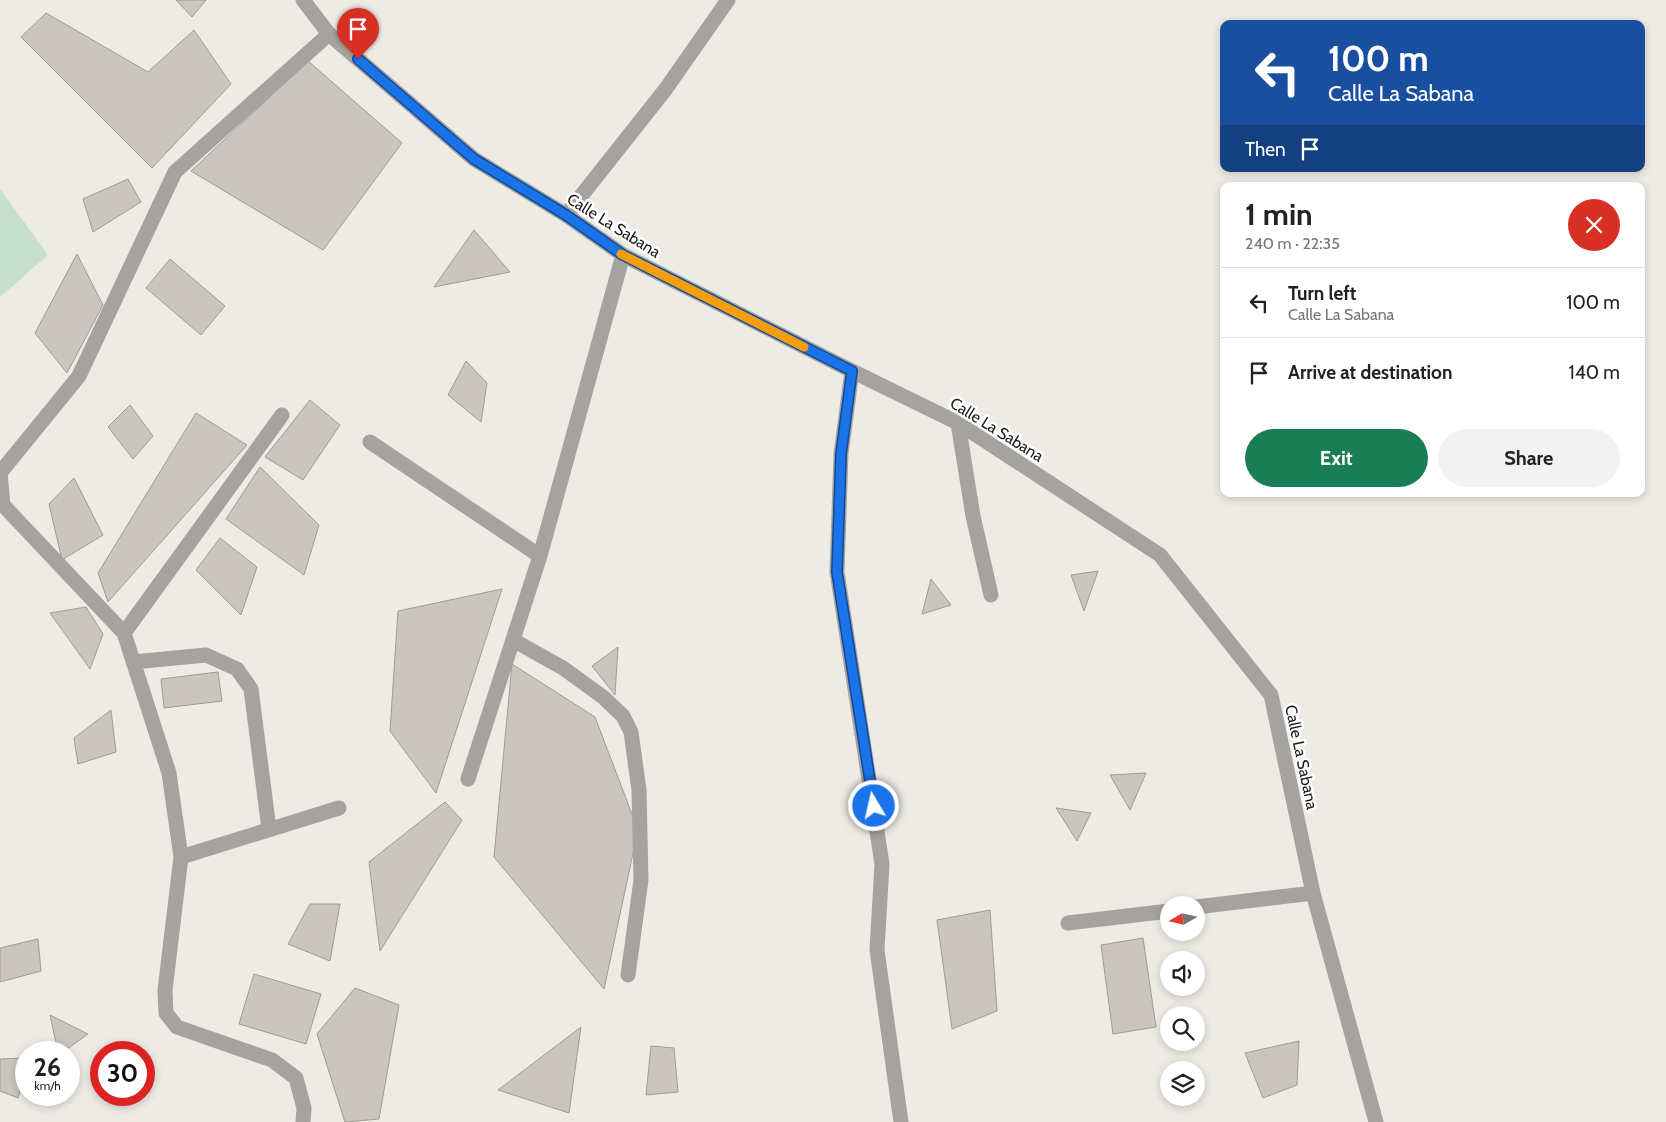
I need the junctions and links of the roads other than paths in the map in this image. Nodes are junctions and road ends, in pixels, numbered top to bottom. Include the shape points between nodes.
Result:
1 (303, 0) edge
2 (728, 0) edge
3 (329, 34) junction
4 (566, 215) junction
5 (623, 255) junction
6 (852, 371) junction
7 (282, 415) dead end
8 (958, 422) junction
9 (370, 442) dead end
10 (540, 556) junction
11 (991, 595) dead end
12 (124, 633) junction
13 (513, 640) junction
14 (133, 662) junction
15 (468, 779) dead end
16 (339, 808) dead end
17 (268, 829) junction
18 (181, 857) junction
19 (1313, 893) junction
20 (1205, 906) edge
21 (1160, 912) edge
22 (1068, 923) dead end
23 (628, 975) dead end
24 (303, 1122) edge
25 (901, 1122) edge
26 (1376, 1122) edge

1 - 3 street, Calle La Sabana
2 - 4 street via 665,90
3 - 4 street, Calle La Sabana via 474,159
3 - 12 street via 175,172 79,376 0,473 3,505
4 - 5 street, Calle La Sabana
5 - 6 street, Calle La Sabana
5 - 10 street
6 - 8 street, Calle La Sabana
6 - 25 street via 841,454 837,572 882,864 877,950
7 - 12 street
8 - 11 street via 973,516
8 - 19 street, Calle La Sabana via 1160,555 1271,696
9 - 10 street
10 - 13 street
12 - 14 street
13 - 15 street
13 - 23 street via 563,668 603,697 623,716 632,732 639,790 641,880
14 - 17 street via 206,655 237,669 251,689
14 - 18 street via 169,773
16 - 17 street
17 - 18 street
18 - 24 street via 165,990 166,1013 177,1027 272,1060 296,1078 304,1108
19 - 20 street
19 - 26 street, Calle La Sabana
21 - 22 street

